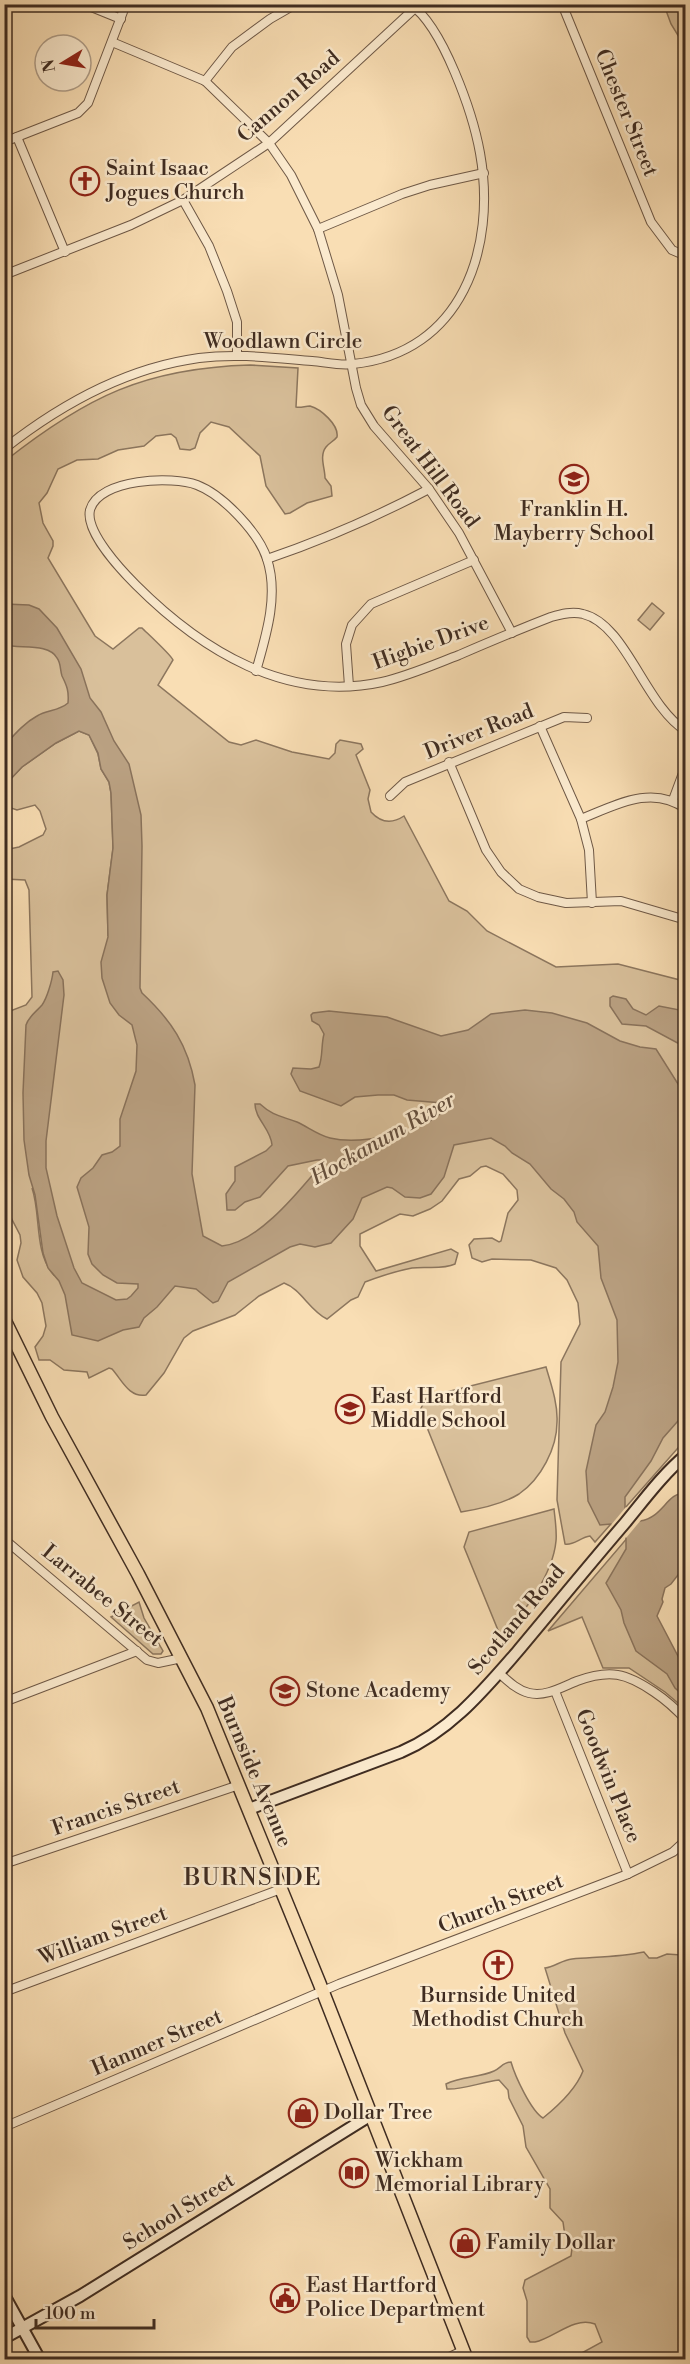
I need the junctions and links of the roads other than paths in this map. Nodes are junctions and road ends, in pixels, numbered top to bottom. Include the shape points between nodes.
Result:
1 (84, 4) edge
2 (126, 4) edge
3 (297, 4) edge
4 (562, 4) edge
5 (416, 6) edge
6 (121, 19) junction
7 (112, 42) junction
8 (205, 81) junction
9 (17, 137) junction
10 (4, 142) edge
11 (269, 143) junction
12 (484, 173) junction
13 (183, 200) junction
14 (318, 229) junction
15 (64, 252) junction
16 (686, 256) edge
17 (4, 275) edge
18 (237, 356) junction
19 (351, 364) junction
20 (5, 447) edge
21 (429, 489) junction
22 (267, 559) junction
23 (474, 560) junction
24 (512, 633) junction
25 (256, 670) junction
26 (349, 687) junction
27 (587, 718) dead end
28 (540, 726) junction
29 (686, 731) edge
30 (449, 762) junction
31 (686, 765) edge
32 (390, 796) dead end
33 (673, 800) junction
34 (686, 809) edge
35 (582, 819) junction
36 (592, 903) junction
37 (686, 920) edge
38 (5, 1320) edge
39 (686, 1455) edge
40 (4, 1539) edge
41 (137, 1651) junction
42 (182, 1658) junction
43 (499, 1673) junction
44 (555, 1691) junction
45 (4, 1702) edge
46 (686, 1720) edge
47 (239, 1785) junction
48 (249, 1809) junction
49 (686, 1840) edge
50 (4, 1864) edge
51 (628, 1874) junction
52 (281, 1889) junction
53 (323, 1991) junction
54 (4, 1992) edge
55 (371, 2115) junction
56 (4, 2127) edge
57 (4, 2295) edge
58 (22, 2328) junction
59 (4, 2338) edge
60 (465, 2355) edge
61 (40, 2360) edge
62 (443, 2360) edge

1 - 6 street
2 - 6 street
3 - 8 street via 232,47
4 - 16 street, Chester Street via 651,222 672,250
5 - 11 street, Cannon Road
5 - 12 street, Woodlawn Circle via 438,36 472,119
6 - 7 street
7 - 8 street, Great Hill Road
7 - 9 street via 88,103 78,113
8 - 11 street, Great Hill Road
9 - 10 street
9 - 15 street
11 - 13 street, Cannon Road
11 - 14 street, Great Hill Road via 291,175
12 - 14 street via 402,194
12 - 19 street, Woodlawn Circle via 482,236 460,301 439,326 415,344 384,358
13 - 15 street, Cannon Road
13 - 18 street via 209,246 227,291 237,321
14 - 19 street, Great Hill Road via 338,295
15 - 17 street, Cannon Road
18 - 19 street, Woodlawn Circle
18 - 20 street, Woodlawn Circle via 198,358 115,381 68,404
19 - 21 street, Great Hill Road via 361,405 374,426
21 - 22 street via 362,524
21 - 23 street, Great Hill Road
22 - 25 street, Higbie Drive via 270,608
22 - 25 street, Higbie Drive via 252,531 233,508 197,485 151,479 120,486 100,495 90,510 92,526 101,543 159,609 215,650
23 - 24 street, Great Hill Road
23 - 26 street via 371,604 352,626 346,644
24 - 26 street, Higbie Drive via 408,675
24 - 29 street via 566,613 596,619 614,637 663,711
25 - 26 street, Higbie Drive via 296,683
27 - 28 street, Driver Road via 564,717
28 - 30 street, Driver Road
28 - 35 street
30 - 32 street, Driver Road via 405,782
30 - 36 street via 486,850 501,872 519,889 538,897
31 - 33 street
33 - 34 street
33 - 35 street via 642,797
35 - 36 street via 589,850
36 - 37 street via 621,901
38 - 42 main road, Burnside Avenue via 52,1417
39 - 43 main road, Scotland Road
40 - 41 street, Larrabee Street
41 - 42 street, Larrabee Street via 158,1663
41 - 45 street
42 - 47 main road, Burnside Avenue
43 - 44 street via 528,1693
43 - 48 main road, Scotland Road via 473,1702 417,1745
44 - 46 street via 601,1674 621,1674 634,1678
44 - 51 street, Goodwin Place
47 - 48 main road, Burnside Avenue
47 - 50 street, Francis Street
48 - 52 main road, Burnside Avenue
49 - 51 street, Church Street via 673,1852
51 - 53 street, Church Street
52 - 53 main road, Burnside Avenue
52 - 54 street, William Street
53 - 55 main road, Burnside Avenue
53 - 56 street, Hanmer Street
55 - 58 main road, School Street
55 - 60 main road, Burnside Avenue
57 - 58 main road
58 - 59 main road, School Street
58 - 61 main road
60 - 62 street

